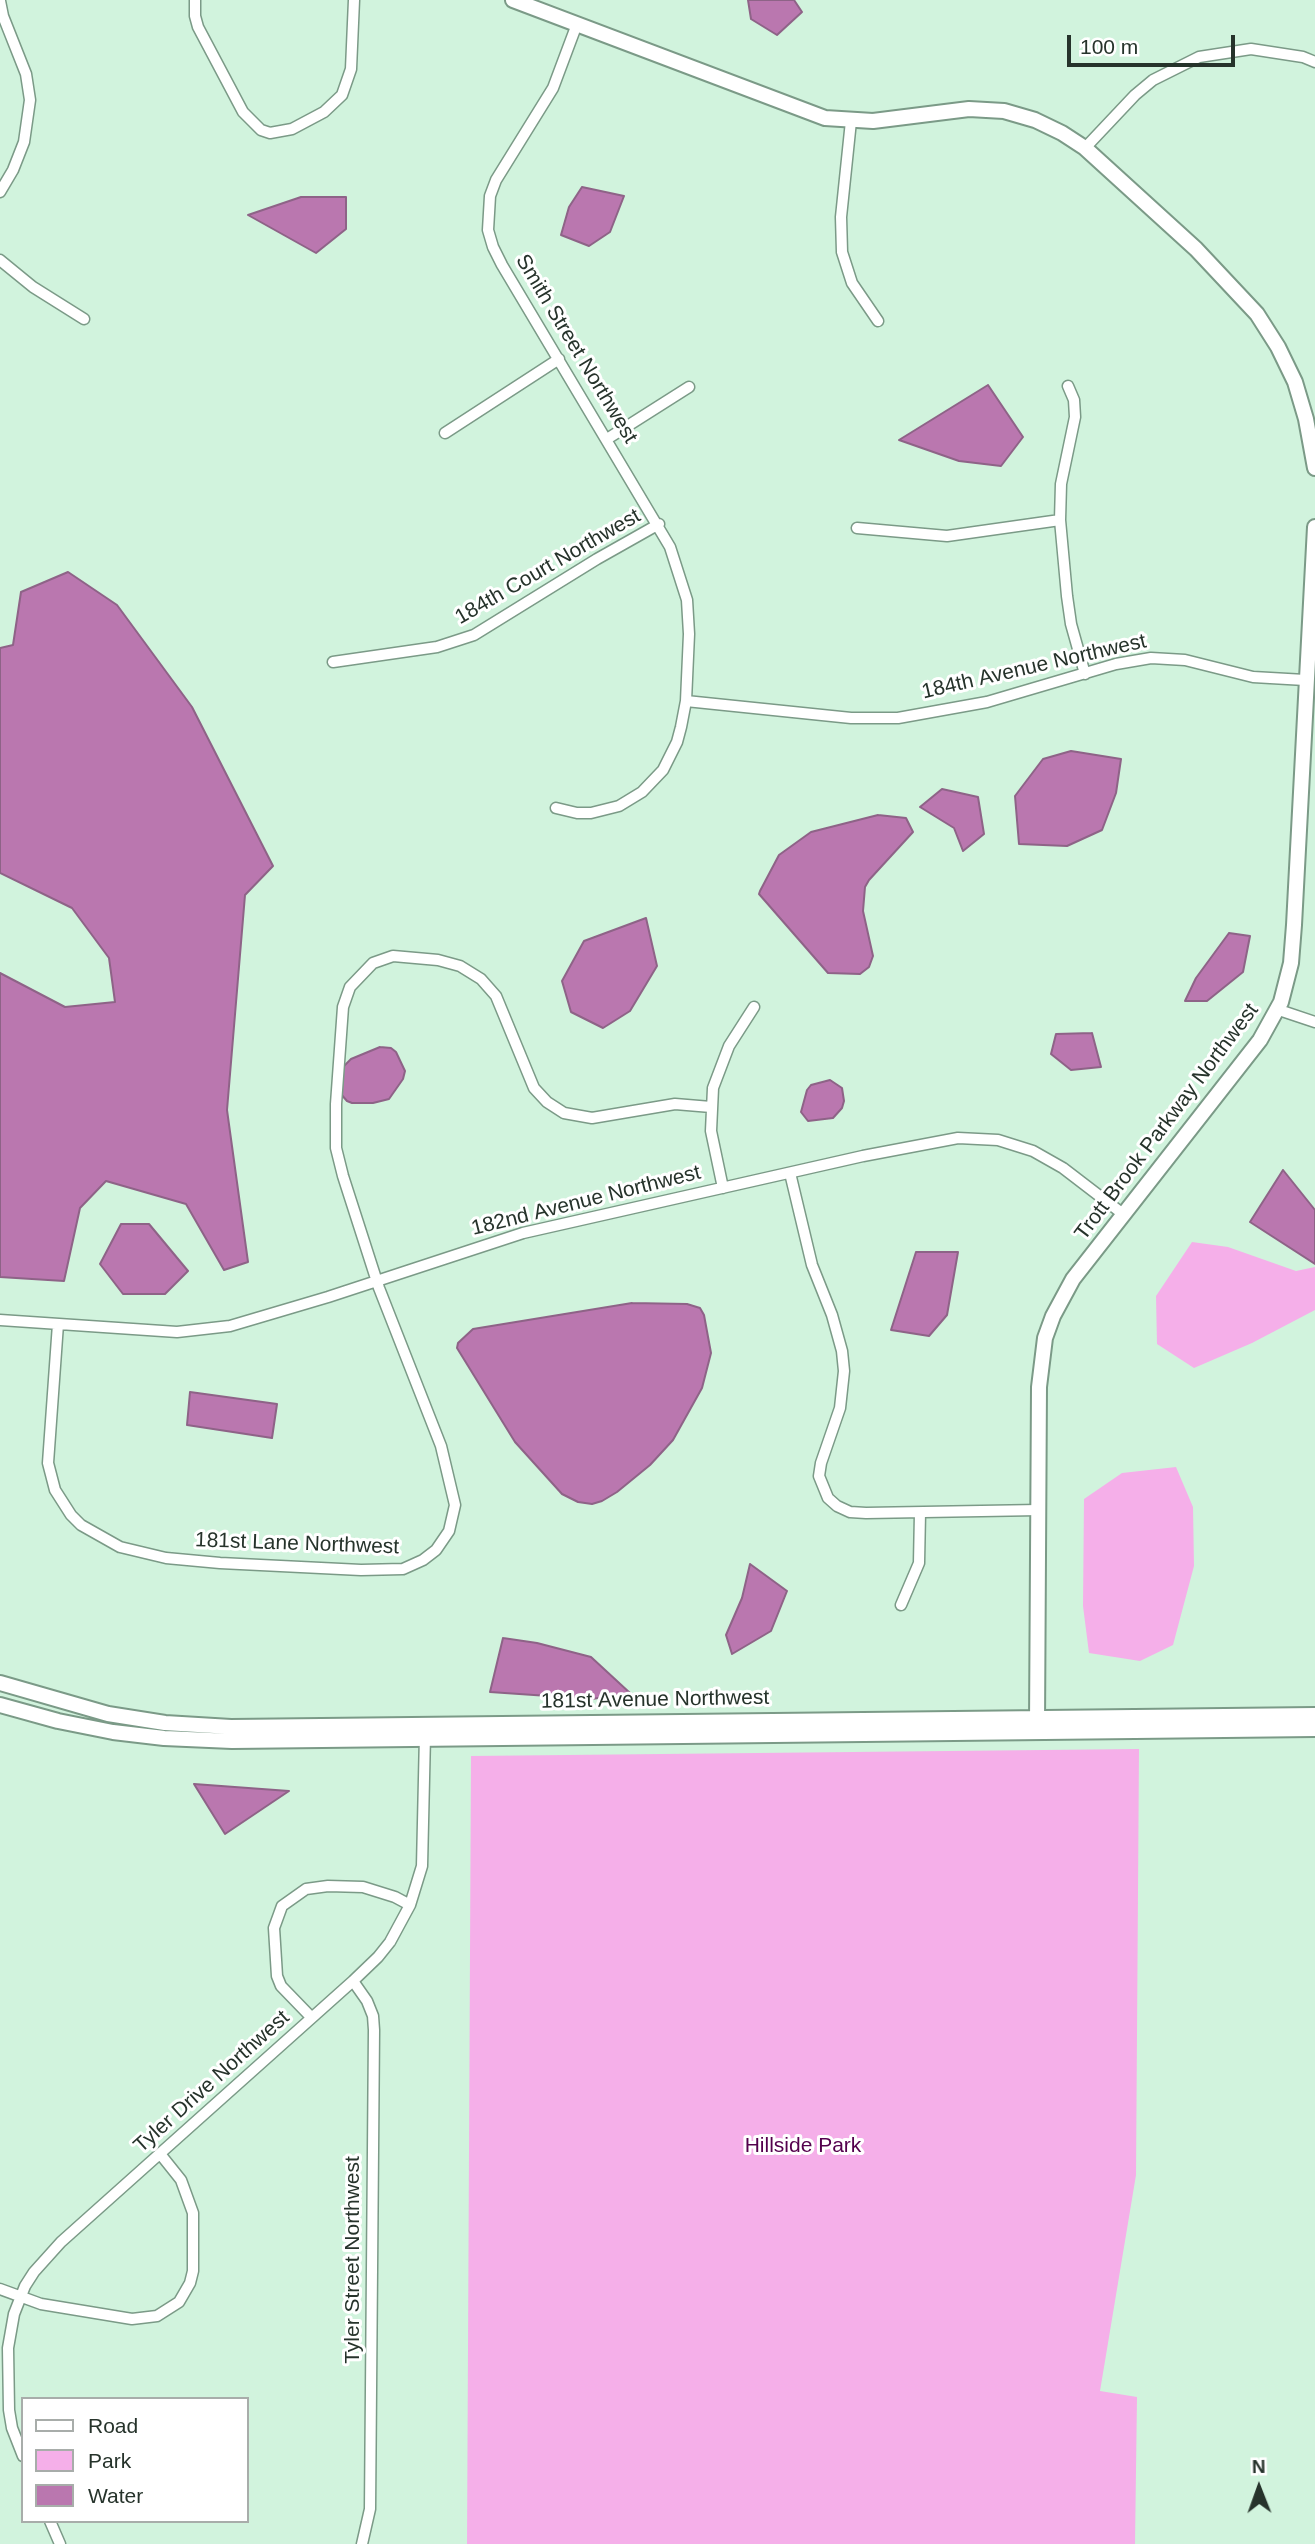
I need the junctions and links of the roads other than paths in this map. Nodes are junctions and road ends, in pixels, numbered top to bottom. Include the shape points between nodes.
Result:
1 (195, 0) edge
2 (354, 0) edge
3 (513, 0) edge
4 (0, 1) edge
5 (577, 24) junction
6 (1315, 62) edge
7 (851, 121) junction
8 (1085, 148) junction
9 (0, 192) edge
10 (0, 260) edge
11 (84, 319) dead end
12 (878, 321) dead end
13 (559, 359) junction
14 (1068, 386) dead end
15 (689, 387) dead end
16 (445, 433) dead end
17 (607, 439) junction
18 (1315, 468) edge
19 (1060, 520) junction
20 (659, 524) junction
21 (1315, 527) edge
22 (857, 528) dead end
23 (333, 662) dead end
24 (1085, 674) junction
25 (1305, 680) junction
26 (686, 701) junction
27 (1309, 745) edge
28 (556, 808) dead end
29 (754, 1007) dead end
30 (1279, 1010) junction
31 (1315, 1022) edge
32 (711, 1107) junction
33 (790, 1172) junction
34 (723, 1188) junction
35 (1123, 1214) junction
36 (377, 1280) junction
37 (0, 1320) edge
38 (58, 1324) junction
39 (1039, 1510) junction
40 (920, 1513) junction
41 (901, 1605) dead end
42 (0, 1683) edge
43 (0, 1705) edge
44 (1315, 1715) edge
45 (1037, 1717) junction
46 (425, 1724) junction
47 (1315, 1729) edge
48 (1037, 1733) junction
49 (425, 1740) junction
50 (410, 1905) junction
51 (353, 1981) junction
52 (312, 2017) junction
53 (161, 2155) junction
54 (0, 2289) edge
55 (19, 2297) junction
56 (21, 2451) edge
57 (51, 2523) edge
58 (60, 2544) edge
59 (362, 2544) edge

1 - 2 street via 198,27 243,112 261,130 270,132 292,129 324,112 342,95 351,69
3 - 5 main road
4 - 9 street via 26,74 30,100 24,142
5 - 7 main road via 801,110
5 - 13 street, Smith Street Northwest via 553,88 496,180 487,213 493,247
6 - 8 street via 1251,49 1199,57 1135,95
7 - 8 main road via 969,109 1004,111 1035,120
7 - 12 street via 842,252 852,284
8 - 18 main road via 1196,249 1257,314 1295,382
10 - 11 street
13 - 16 street
13 - 17 street, Smith Street Northwest
14 - 19 street via 1076,417 1061,484
15 - 17 street
17 - 20 street, Smith Street Northwest
19 - 22 street via 947,536
19 - 24 street via 1071,624
20 - 23 street, 184th Court Northwest via 474,635 437,647
20 - 26 street, Smith Street Northwest via 678,565 687,600
21 - 25 main road, Trott Brook Parkway Northwest
24 - 25 street, 184th Avenue Northwest via 1135,660 1170,657 1253,677
24 - 26 street, 184th Avenue Northwest via 987,702 898,718 840,718
25 - 27 main road, Trott Brook Parkway Northwest
26 - 28 street, Smith Street Northwest via 672,755 642,792 605,810 576,813
27 - 30 main road, Trott Brook Parkway Northwest via 1290,963
29 - 32 street via 721,1064
30 - 31 street
30 - 35 main road, Trott Brook Parkway Northwest
32 - 34 street via 711,1131
32 - 36 street via 675,1104 592,1118 564,1113 534,1088 496,996 471,971 450,962 404,956 373,963 356,977 345,996 335,1134 343,1176
33 - 34 street, 182nd Avenue Northwest
33 - 35 street, 182nd Avenue Northwest via 933,1141 989,1139 1016,1144 1048,1159
33 - 40 street via 812,1265 842,1351 842,1390 821,1463 822,1488 837,1506 850,1512
34 - 36 street, 182nd Avenue Northwest via 523,1233
35 - 39 main road, Trott Brook Parkway Northwest via 1073,1279 1045,1338 1039,1387
36 - 38 street, 182nd Avenue Northwest via 212,1329 142,1331
36 - 38 street, 181st Lane Northwest via 441,1446 455,1505 449,1531 436,1550 404,1569 166,1558 120,1547 81,1525 55,1490 48,1463
37 - 38 street, 182nd Avenue Northwest
39 - 40 street
39 - 45 main road, Trott Brook Parkway Northwest
40 - 41 street via 919,1563
42 - 46 main road, 181st Avenue Northwest via 108,1714 166,1723 231,1727
43 - 49 main road, 181st Avenue Northwest via 58,1721 163,1738
44 - 45 main road, 181st Avenue Northwest
45 - 46 main road, 181st Avenue Northwest
45 - 48 main road, Trott Brook Parkway Northwest
46 - 49 street, Tyler Drive Northwest
47 - 48 main road, 181st Avenue Northwest
48 - 49 main road, 181st Avenue Northwest
49 - 50 street, Tyler Drive Northwest via 424,1845
50 - 51 street, Tyler Drive Northwest via 390,1942
50 - 52 street via 363,1887 328,1885 306,1889 282,1906 274,1927 277,1976
51 - 52 street, Tyler Drive Northwest
51 - 59 street, Tyler Street Northwest via 367,2001 374,2030 370,2509
52 - 53 street, Tyler Drive Northwest
53 - 55 street, Tyler Drive Northwest via 45,2258
53 - 55 street via 181,2180 193,2213 193,2270 179,2302 157,2316 132,2319
54 - 55 street
55 - 56 street, Tyler Drive Northwest via 9,2335 9,2410
57 - 58 street

